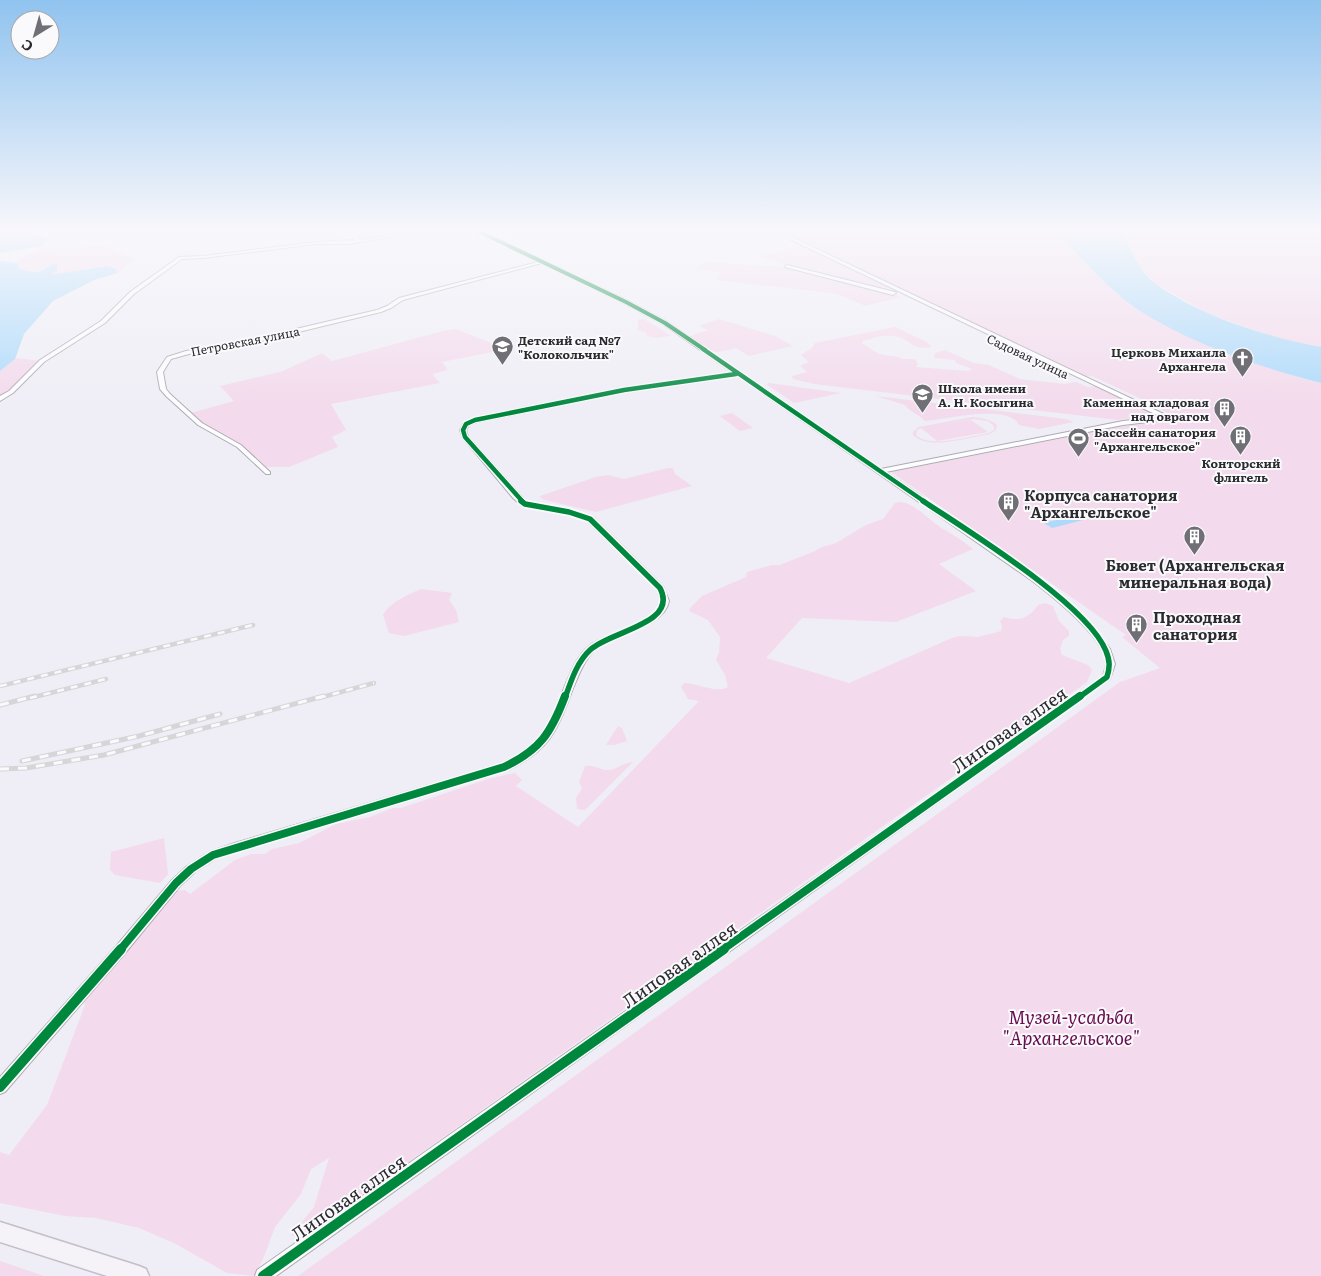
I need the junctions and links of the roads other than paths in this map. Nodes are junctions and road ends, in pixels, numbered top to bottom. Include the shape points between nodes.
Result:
1 (134, 292) edge
2 (429, 292) edge
3 (603, 292) edge
4 (890, 292) edge
5 (904, 292) edge
6 (736, 374) junction
7 (1100, 384) junction
8 (0, 400) edge
9 (880, 471) junction
10 (268, 473) dead end
11 (0, 1087) edge
12 (0, 1232) edge
13 (139, 1276) edge
14 (263, 1276) edge

1 - 8 street via 102,322 42,361
2 - 10 street, Петровская улица via 401,299 378,311 169,358 160,372 163,389 200,424 239,446
3 - 6 street via 651,315
4 - 7 street, Садовая улица via 1088,385
5 - 7 street
6 - 9 street
6 - 11 street via 624,390 466,424 463,430 466,437 516,496 525,504 581,515 597,524 660,588 664,595 663,608 646,621 604,640 585,655 547,738 522,760 213,854 191,869 168,891
7 - 9 street via 1167,417
9 - 14 street, Липовая аллея via 1024,570 1075,612 1092,629 1108,657 1110,673 1107,677
12 - 13 main road

